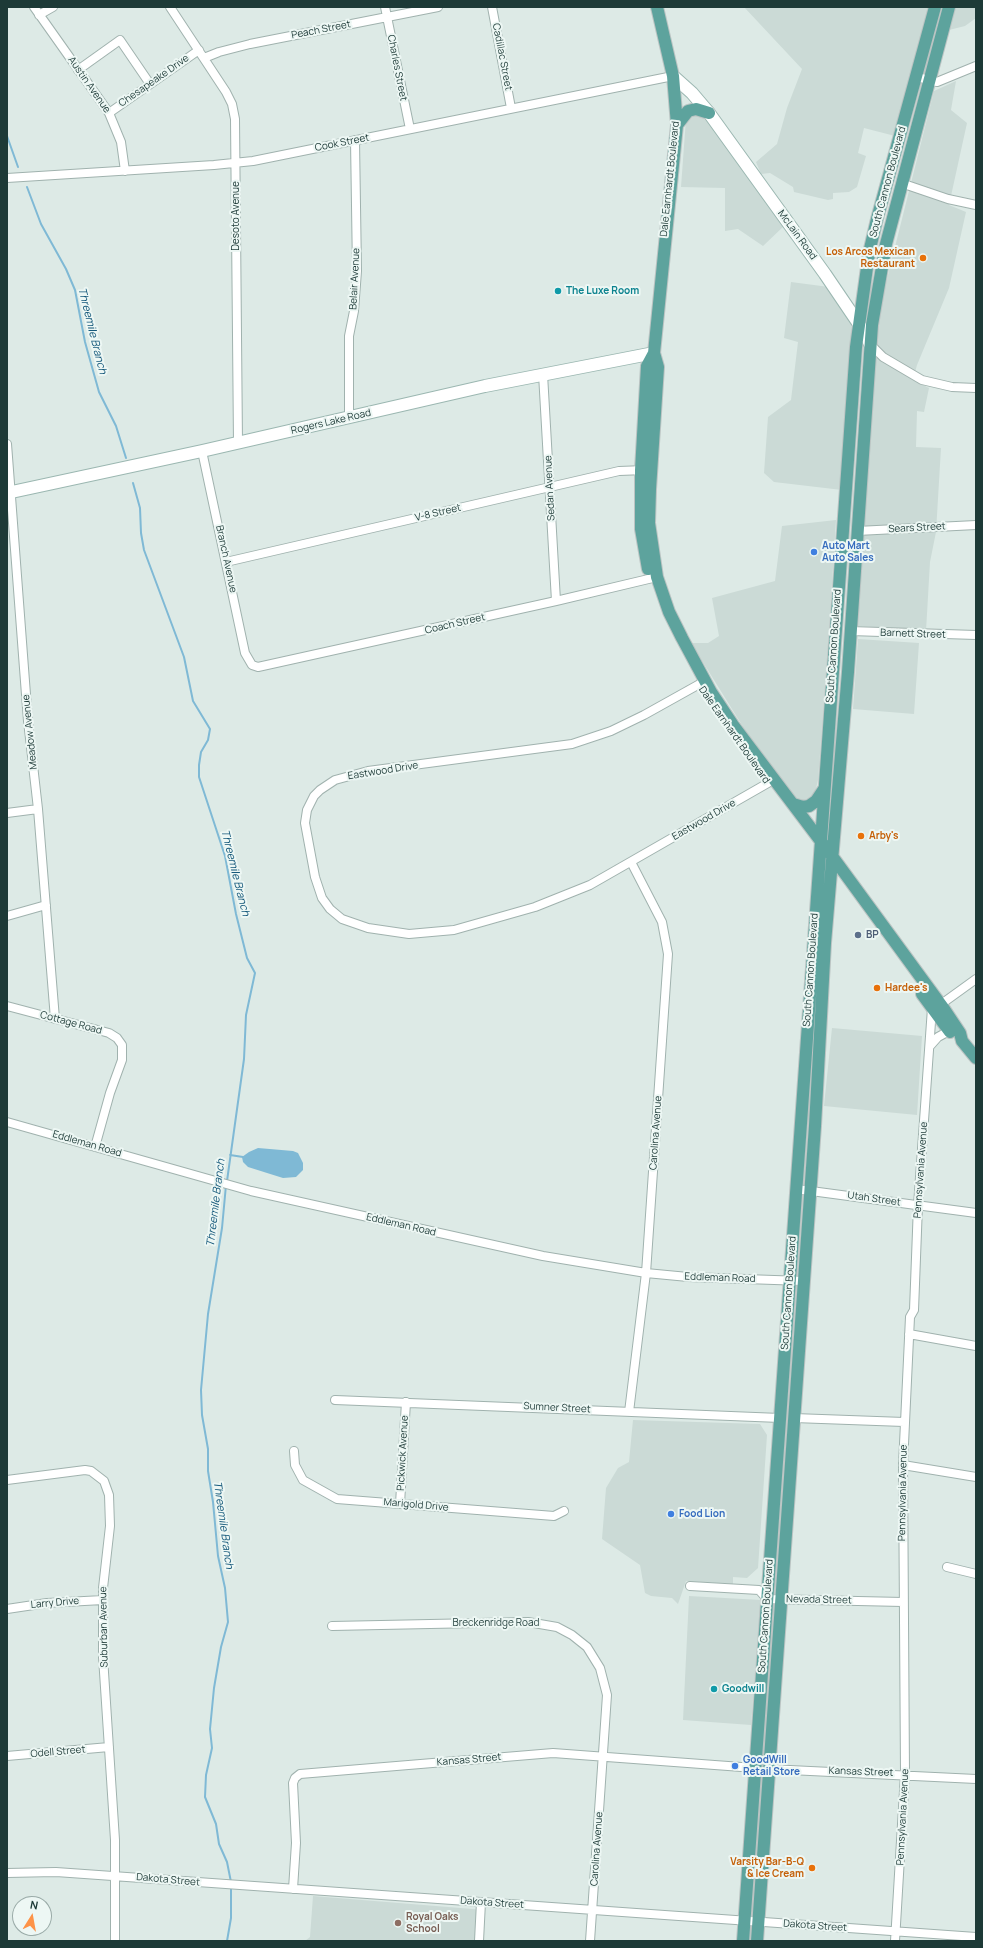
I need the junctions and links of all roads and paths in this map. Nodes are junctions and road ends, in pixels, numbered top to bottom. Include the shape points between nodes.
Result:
1 (34, 7) edge
2 (53, 7) edge
3 (170, 7) edge
4 (385, 7) edge
5 (438, 7) edge
6 (492, 7) edge
7 (657, 7) edge
8 (935, 7) edge
9 (949, 7) edge
10 (39, 15) junction
11 (387, 17) junction
12 (199, 50) junction
13 (204, 58) junction
14 (976, 66) edge
15 (78, 70) junction
16 (672, 76) junction
17 (917, 77) junction
18 (928, 81) junction
19 (150, 84) junction
20 (511, 108) junction
21 (109, 113) junction
22 (709, 113) junction
23 (677, 125) junction
24 (410, 129) junction
25 (355, 140) junction
26 (236, 163) junction
27 (125, 171) junction
28 (7, 178) edge
29 (901, 183) junction
30 (976, 205) edge
31 (858, 323) junction
32 (870, 344) junction
33 (654, 353) junction
34 (543, 374) junction
35 (976, 388) edge
36 (349, 418) junction
37 (238, 443) junction
38 (7, 444) edge
39 (202, 451) junction
40 (646, 470) junction
41 (550, 487) junction
42 (9, 493) edge
43 (976, 525) edge
44 (857, 531) junction
45 (226, 562) junction
46 (653, 578) junction
47 (839, 580) junction
48 (556, 601) junction
49 (850, 631) junction
50 (976, 635) edge
51 (252, 665) joint
52 (702, 683) junction
53 (768, 783) junction
54 (824, 789) junction
55 (793, 804) junction
56 (38, 809) junction
57 (7, 813) edge
58 (820, 846) junction
59 (631, 862) junction
60 (832, 862) junction
61 (46, 905) junction
62 (7, 916) edge
63 (976, 979) edge
64 (7, 1006) edge
65 (936, 1006) junction
66 (55, 1019) junction
67 (949, 1031) junction
68 (962, 1041) junction
69 (930, 1047) junction
70 (976, 1058) edge
71 (7, 1122) edge
72 (95, 1146) junction
73 (796, 1189) junction
74 (810, 1191) junction
75 (918, 1205) junction
76 (976, 1213) edge
77 (646, 1273) junction
78 (789, 1281) junction
79 (803, 1281) junction
80 (909, 1334) junction
81 (976, 1346) edge
82 (334, 1400) dead end
83 (406, 1402) junction
84 (629, 1412) junction
85 (780, 1418) junction
86 (794, 1418) junction
87 (904, 1422) junction
88 (294, 1451) dead end
89 (903, 1465) junction
90 (976, 1477) edge
91 (7, 1480) edge
92 (400, 1504) junction
93 (564, 1511) dead end
94 (947, 1567) dead end
95 (976, 1574) edge
96 (690, 1586) dead end
97 (767, 1598) junction
98 (782, 1599) junction
99 (103, 1600) junction
100 (903, 1602) junction
101 (7, 1609) edge
102 (332, 1626) dead end
103 (109, 1747) junction
104 (7, 1756) edge
105 (604, 1756) junction
106 (755, 1768) junction
107 (769, 1769) junction
108 (905, 1774) junction
109 (976, 1779) edge
110 (7, 1873) edge
111 (115, 1876) junction
112 (293, 1889) junction
113 (481, 1902) junction
114 (592, 1910) junction
115 (744, 1920) junction
116 (759, 1922) junction
117 (896, 1932) junction
118 (976, 1937) edge
119 (116, 1941) edge
120 (479, 1941) edge
121 (590, 1941) edge
122 (743, 1941) edge
123 (757, 1941) edge
124 (895, 1941) edge

1 - 10 street, Austin Avenue
2 - 10 street
3 - 12 street, Desoto Avenue
4 - 11 street, Charles Street
5 - 11 street, Peach Street
6 - 20 street, Cadillac Street
7 - 16 main road, Dale Earnhardt Boulevard
8 - 17 main road, South Cannon Boulevard
9 - 18 main road, South Cannon Boulevard
10 - 15 street, Austin Avenue
11 - 13 street, Peach Street via 250,44
11 - 24 street, Charles Street
12 - 13 street, Desoto Avenue
12 - 19 street, Chesapeake Drive
13 - 26 street, Desoto Avenue via 232,104
14 - 18 street via 937,82
15 - 19 street via 120,40
15 - 21 street, Austin Avenue
16 - 20 street, Cook Street
16 - 22 main road, McLain Road via 692,92
16 - 23 main road, Dale Earnhardt Boulevard
17 - 18 street
17 - 31 main road, South Cannon Boulevard via 877,219
18 - 29 main road, South Cannon Boulevard
19 - 21 street, Chesapeake Drive
20 - 24 street, Cook Street
21 - 27 street, Austin Avenue via 121,142
22 - 23 main road via 696,109 688,111
22 - 31 main road, McLain Road
23 - 33 main road, Dale Earnhardt Boulevard
24 - 25 street, Cook Street
25 - 26 street, Cook Street
25 - 36 street, Belair Avenue via 358,271 349,336
26 - 27 street, Cook Street
26 - 37 street, Desoto Avenue
27 - 28 street, Cook Street
29 - 30 street via 948,199
29 - 32 main road, South Cannon Boulevard via 877,287
31 - 32 main road, McLain Road
31 - 47 main road, South Cannon Boulevard
32 - 35 street, McLain Road via 882,357 922,380 952,387
32 - 44 main road, South Cannon Boulevard
33 - 34 main road, Rogers Lake Road
33 - 40 main road, Dale Earnhardt Boulevard via 658,367
34 - 36 main road, Rogers Lake Road
34 - 41 street, Sedan Avenue
36 - 37 main road, Rogers Lake Road
37 - 39 main road, Rogers Lake Road
38 - 42 street, Meadow Avenue
39 - 42 main road, Rogers Lake Road
39 - 45 street, Branch Avenue
40 - 41 street, V-8 Street via 619,471
40 - 46 main road, Dale Earnhardt Boulevard
41 - 45 street, V-8 Street
41 - 48 street, Sedan Avenue
42 - 56 street, Meadow Avenue
43 - 44 street, Sears Street
44 - 49 main road, South Cannon Boulevard
45 - 51 street, Branch Avenue via 245,653
46 - 48 street, Coach Street
46 - 52 main road, Dale Earnhardt Boulevard
47 - 49 main road via 844,620
47 - 54 main road, South Cannon Boulevard
48 - 51 street, Coach Street via 269,666
49 - 50 street, Barnett Street
49 - 60 main road, South Cannon Boulevard
52 - 53 main road, Dale Earnhardt Boulevard via 727,729
52 - 55 main road, Dale Earnhardt Boulevard
52 - 59 street, Eastwood Drive via 611,731 572,744 343,777 314,796 305,817 315,877 325,904 349,922 382,931 436,933 503,917 590,885
53 - 58 main road, Dale Earnhardt Boulevard
53 - 59 street, Eastwood Drive
54 - 55 main road via 809,806
54 - 58 main road, South Cannon Boulevard
55 - 58 main road, Dale Earnhardt Boulevard
56 - 57 street
56 - 61 street, Meadow Avenue
58 - 60 main road, Dale Earnhardt Boulevard
58 - 73 main road, South Cannon Boulevard
59 - 77 street, Carolina Avenue via 662,922 668,954
60 - 65 main road, Dale Earnhardt Boulevard
60 - 74 main road, South Cannon Boulevard
61 - 62 street
61 - 66 street, Meadow Avenue
63 - 65 street
64 - 66 street, Cottage Road
65 - 67 main road, Dale Earnhardt Boulevard
65 - 68 main road, Dale Earnhardt Boulevard via 960,1033
65 - 69 street, Pennsylvania Avenue
66 - 72 street, Cottage Road via 108,1033 117,1038 122,1045 122,1060
67 - 68 main road, Dale Earnhardt Boulevard
67 - 69 street via 938,1037
68 - 70 main road, Dale Earnhardt Boulevard
69 - 75 street, Pennsylvania Avenue
71 - 72 street, Eddleman Road
72 - 77 street, Eddleman Road via 258,1193 543,1256
73 - 74 street, Utah Street
73 - 78 main road, South Cannon Boulevard
74 - 75 street, Utah Street
74 - 79 main road, South Cannon Boulevard
75 - 76 street, Utah Street
75 - 80 street, Pennsylvania Avenue via 914,1310 910,1317
77 - 78 street, Eddleman Road
77 - 84 street, Carolina Avenue
78 - 79 street, Eddleman Road
78 - 85 main road, South Cannon Boulevard
79 - 86 main road, South Cannon Boulevard
80 - 81 street
80 - 87 street, Pennsylvania Avenue
82 - 83 street, Sumner Street
83 - 84 street, Sumner Street
83 - 92 street, Pickwick Avenue
84 - 85 street, Sumner Street
85 - 97 main road, South Cannon Boulevard
86 - 87 street
86 - 98 main road, South Cannon Boulevard
87 - 89 street, Pennsylvania Avenue
88 - 92 street, Marigold Drive via 295,1465 303,1480 337,1499
89 - 90 street
89 - 100 street, Pennsylvania Avenue
91 - 99 street, Suburban Avenue via 85,1470 91,1471 104,1481 111,1512
92 - 93 street, Marigold Drive via 554,1516
94 - 95 street
96 - 97 street, Nevada Street via 759,1590
97 - 98 street, Nevada Street
97 - 106 main road, South Cannon Boulevard
98 - 100 street, Nevada Street
98 - 107 main road, South Cannon Boulevard
99 - 101 street, Larry Drive via 47,1603
99 - 103 street, Suburban Avenue via 103,1657
100 - 108 street, Pennsylvania Avenue
102 - 105 street, Breckenridge Road via 528,1622 557,1627 587,1647 600,1668 607,1694
103 - 104 street, Odell Street
103 - 111 street, Suburban Avenue
105 - 106 street, Kansas Street
105 - 112 street, Kansas Street via 553,1753 300,1774 293,1783 296,1843
105 - 114 street, Carolina Avenue
106 - 115 main road, South Cannon Boulevard
107 - 108 street, Kansas Street
107 - 116 main road, South Cannon Boulevard
108 - 109 street, Kansas Street
108 - 117 street, Pennsylvania Avenue
110 - 111 street, Dakota Street via 56,1872
111 - 112 street, Dakota Street
111 - 119 street, Suburban Avenue
112 - 113 street, Dakota Street
113 - 114 street, Dakota Street
113 - 120 street
114 - 115 street, Dakota Street
114 - 121 street, Carolina Avenue
115 - 116 street, Dakota Street
115 - 122 main road, South Cannon Boulevard
116 - 117 street, Dakota Street
116 - 123 main road, South Cannon Boulevard
117 - 118 street, Dakota Street
117 - 124 street, Pennsylvania Avenue

